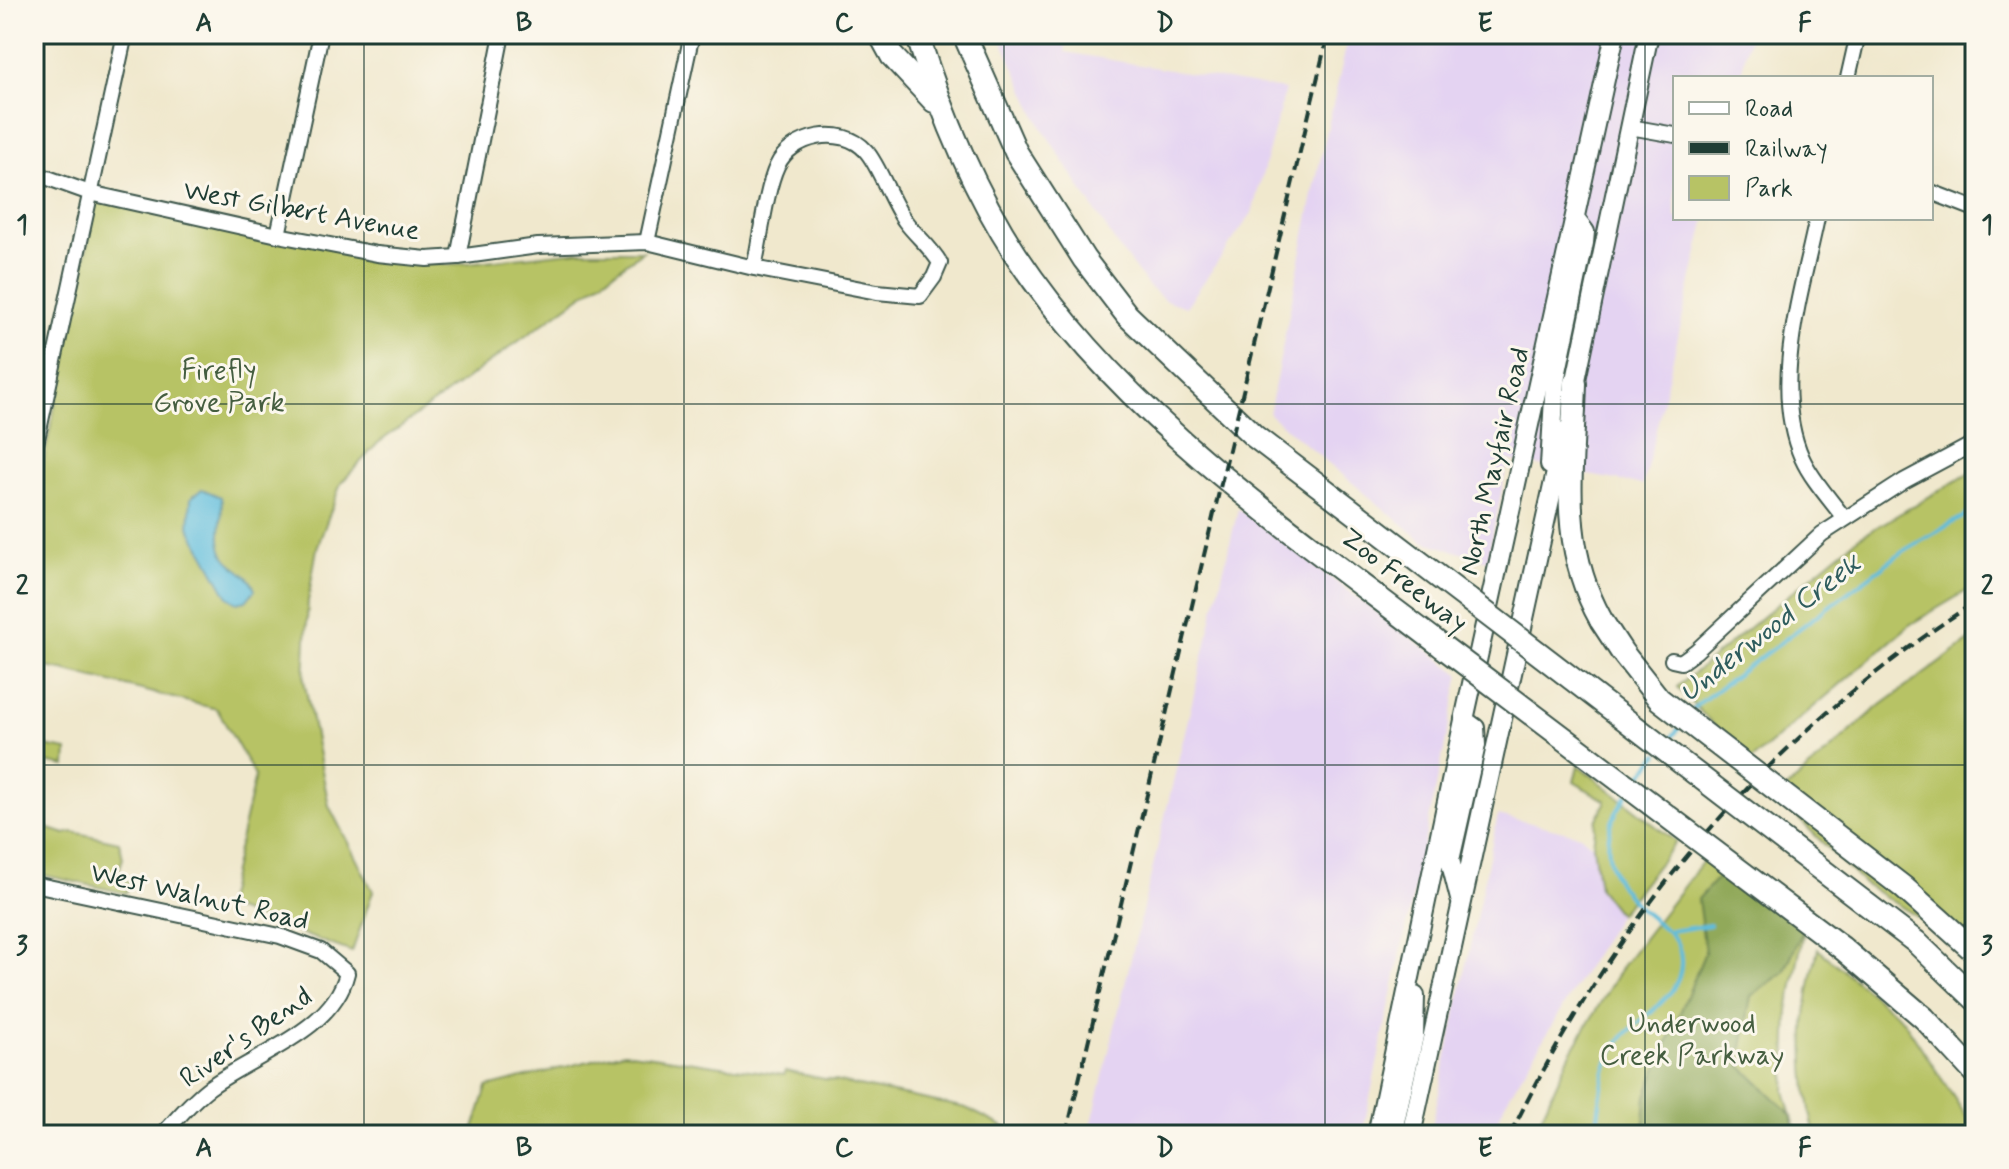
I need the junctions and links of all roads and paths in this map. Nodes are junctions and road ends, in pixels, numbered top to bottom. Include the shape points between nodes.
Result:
1 (125, 34) edge
2 (321, 34) edge
3 (502, 34) edge
4 (692, 34) edge
5 (880, 34) edge
6 (917, 34) edge
7 (964, 34) edge
8 (1615, 34) edge
9 (1649, 34) edge
10 (1858, 34) edge
11 (1848, 76) edge
12 (940, 108) junction
13 (1630, 127) junction
14 (1673, 135) edge
15 (34, 173) edge
16 (90, 193) junction
17 (1933, 193) edge
18 (1975, 209) edge
19 (1575, 219) junction
20 (1817, 220) edge
21 (278, 235) junction
22 (647, 242) junction
23 (458, 257) junction
24 (754, 268) junction
25 (34, 374) edge
26 (51, 374) junction
27 (1575, 383) junction
28 (1975, 443) edge
29 (34, 453) edge
30 (1550, 504) junction
31 (1844, 518) junction
32 (1672, 660) dead end
33 (1464, 720) junction
34 (34, 884) edge
35 (1461, 904) junction
36 (1973, 950) edge
37 (1416, 954) junction
38 (347, 973) joint
39 (1975, 999) edge
40 (1975, 1073) edge
41 (162, 1135) edge
42 (1377, 1135) edge
43 (1392, 1135) edge
44 (1411, 1135) edge

1 - 16 street
2 - 21 street
3 - 23 street
4 - 22 street
5 - 12 highway via 892,56
6 - 12 highway, Zoo Freeway
7 - 39 highway, Zoo Freeway, bridge via 1016,152 1084,259 1127,315 1254,436 1916,942
8 - 19 main road, North Mayfair Road
9 - 13 main road
10 - 11 street
12 - 40 highway, Zoo Freeway, bridge via 976,187 1016,255 1072,329 1152,415 1443,647 1842,948 1924,1018
13 - 14 street
13 - 27 main road
15 - 16 street, West Gilbert Avenue
16 - 21 street, West Gilbert Avenue
16 - 26 street
17 - 18 street
19 - 30 main road via 1585,232 1555,381
19 - 33 main road, North Mayfair Road
20 - 31 street via 1787,393 1802,459
21 - 23 street, West Gilbert Avenue via 377,254
22 - 23 street, West Gilbert Avenue via 538,246
22 - 24 street, West Gilbert Avenue
24 - 24 street, West Gilbert Avenue via 775,168 800,141 825,136 866,150 905,221 940,263 920,296
25 - 26 street
26 - 29 street
27 - 30 main road
27 - 36 highway, bridge via 1569,515 1578,567 1601,620 1659,699 1903,887
28 - 31 street
30 - 35 main road
31 - 32 street via 1696,651 1681,662
33 - 35 main road via 1475,728 1476,745 1450,860
33 - 37 main road, North Mayfair Road
34 - 38 street, West Walnut Road via 280,936 321,951
35 - 44 main road
37 - 42 main road, North Mayfair Road
37 - 43 main road via 1414,1036
38 - 41 street, River's Bend via 328,1011 208,1088

